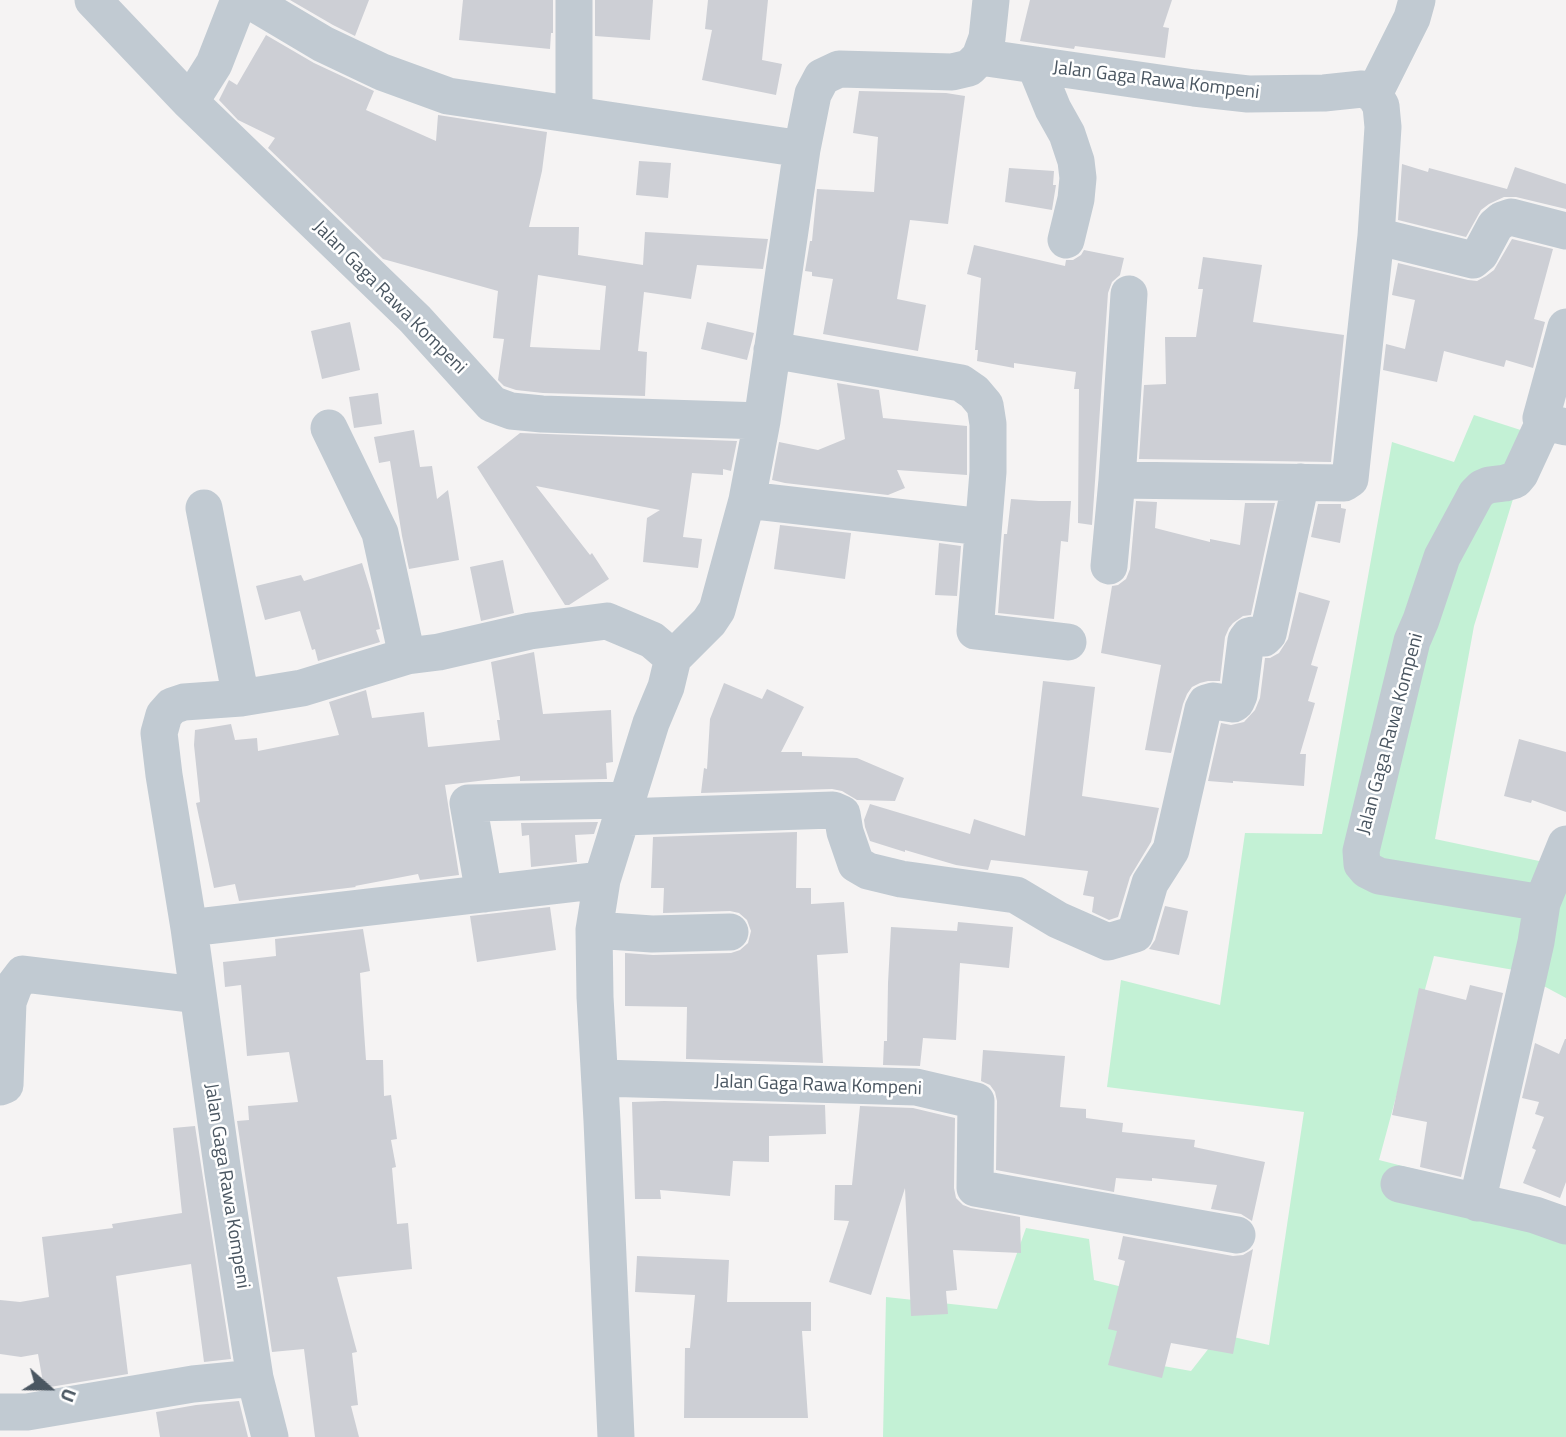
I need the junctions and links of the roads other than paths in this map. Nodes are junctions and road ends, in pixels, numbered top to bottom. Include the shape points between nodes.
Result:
1 (93, 0) edge
2 (239, 0) edge
3 (249, 0) edge
4 (574, 0) edge
5 (991, 0) edge
6 (1417, 0) edge
7 (979, 57) junction
8 (1035, 65) junction
9 (1374, 94) junction
10 (190, 102) junction
11 (574, 114) junction
12 (802, 149) junction
13 (1566, 231) edge
14 (1376, 236) junction
15 (1066, 240) dead end
16 (1129, 294) dead end
17 (1566, 327) edge
18 (772, 350) junction
19 (762, 421) junction
20 (1555, 425) edge
21 (329, 428) dead end
22 (1117, 480) junction
23 (1301, 482) junction
24 (747, 500) junction
25 (204, 508) dead end
26 (983, 527) junction
27 (1109, 566) dead end
28 (1068, 642) dead end
29 (407, 656) junction
30 (673, 658) junction
31 (241, 698) junction
32 (625, 809) junction
33 (1566, 844) edge
34 (602, 880) junction
35 (484, 894) junction
36 (1542, 903) junction
37 (189, 928) junction
38 (594, 930) junction
39 (730, 932) dead end
40 (197, 995) junction
41 (600, 1078) junction
42 (0, 1087) edge
43 (1399, 1184) dead end
44 (1477, 1203) junction
45 (1566, 1226) edge
46 (1237, 1235) dead end
47 (255, 1378) junction
48 (0, 1412) edge
49 (270, 1437) edge
50 (616, 1437) edge

1 - 10 street, Jalan Gaga Rawa Kompeni
2 - 10 street via 214,64
3 - 11 street via 323,44 448,96
4 - 11 street
5 - 7 street via 987,37
6 - 9 street
7 - 8 street, Jalan Gaga Rawa Kompeni
7 - 12 street via 969,68 952,72 839,69 822,76 813,94
8 - 9 street, Jalan Gaga Rawa Kompeni via 1248,94 1362,89
8 - 15 street via 1076,161 1076,200
9 - 14 street via 1381,106 1383,127
10 - 19 street, Jalan Gaga Rawa Kompeni via 415,319 492,404 542,414
11 - 12 street
12 - 18 street
13 - 14 street via 1511,217 1495,226 1473,260
14 - 23 street via 1350,479 1344,483
16 - 22 street
17 - 20 street, Jalan Gaga Rawa Kompeni via 1541,418
18 - 19 street
18 - 26 street via 961,383 974,392 985,405 988,424
19 - 24 street
20 - 36 street, Jalan Gaga Rawa Kompeni via 1515,480 1482,488 1476,494 1442,556 1412,640 1361,851 1362,864 1379,876
21 - 29 street via 380,533
22 - 23 street
22 - 27 street
23 - 32 street via 1268,634 1247,640 1236,702 1213,701 1203,709 1171,850 1150,883 1135,934 1108,942 1016,895 868,871 856,864 842,814 833,810
24 - 26 street
24 - 30 street via 717,610
25 - 31 street
26 - 28 street via 975,631
29 - 30 street, Jalan Gaga Rawa Kompeni via 607,621 652,640
29 - 31 street, Jalan Gaga Rawa Kompeni via 302,688
30 - 32 street
31 - 37 street, Jalan Gaga Rawa Kompeni via 172,706 159,733
32 - 34 street
32 - 35 street via 468,803
33 - 36 street
34 - 35 street
34 - 38 street
35 - 37 street
36 - 44 street
37 - 40 street, Jalan Gaga Rawa Kompeni
38 - 39 street
38 - 41 street
40 - 42 street via 23,974 8,1002 5,1084
40 - 47 street, Jalan Gaga Rawa Kompeni
41 - 46 street, Jalan Gaga Rawa Kompeni via 916,1087 976,1101 975,1188
41 - 50 street
43 - 44 street
44 - 45 street
47 - 48 street via 27,1412
47 - 49 street, Jalan Gaga Rawa Kompeni

